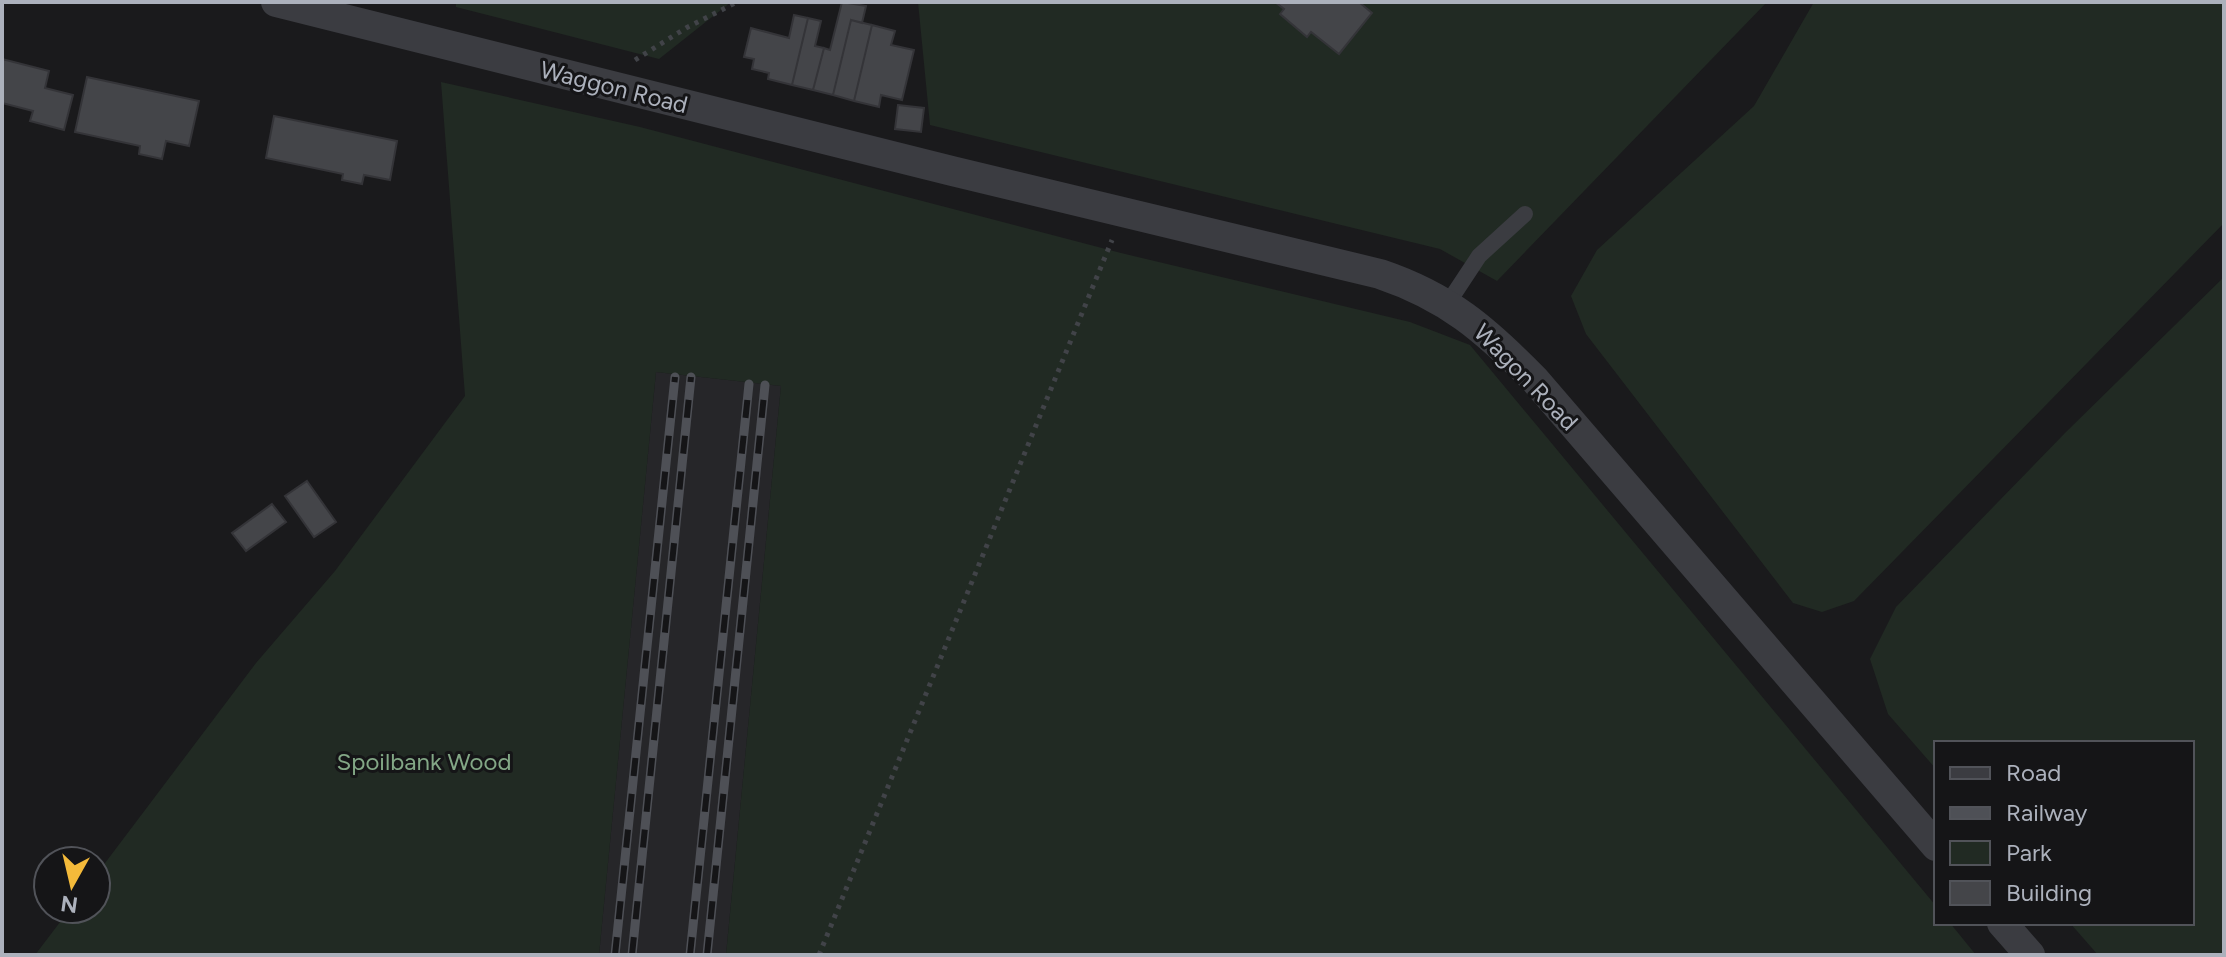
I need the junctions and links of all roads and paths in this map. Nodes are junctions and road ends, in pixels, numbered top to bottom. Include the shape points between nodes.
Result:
1 (276, 2) edge
2 (737, 2) edge
3 (622, 89) junction
4 (952, 171) joint
5 (1122, 213) junction
6 (1525, 214) dead end
7 (1448, 303) junction
8 (1934, 844) edge
9 (2004, 925) edge
10 (819, 955) edge
11 (2030, 955) edge

1 - 3 street, Waggon Road
2 - 3 path via 637,57
3 - 4 street, Waggon Road
4 - 5 street, Wagon Road
5 - 7 street, Wagon Road via 1380,274
5 - 10 path
6 - 7 lane via 1479,256
7 - 8 street, Wagon Road via 1495,338 1535,380
9 - 11 street

